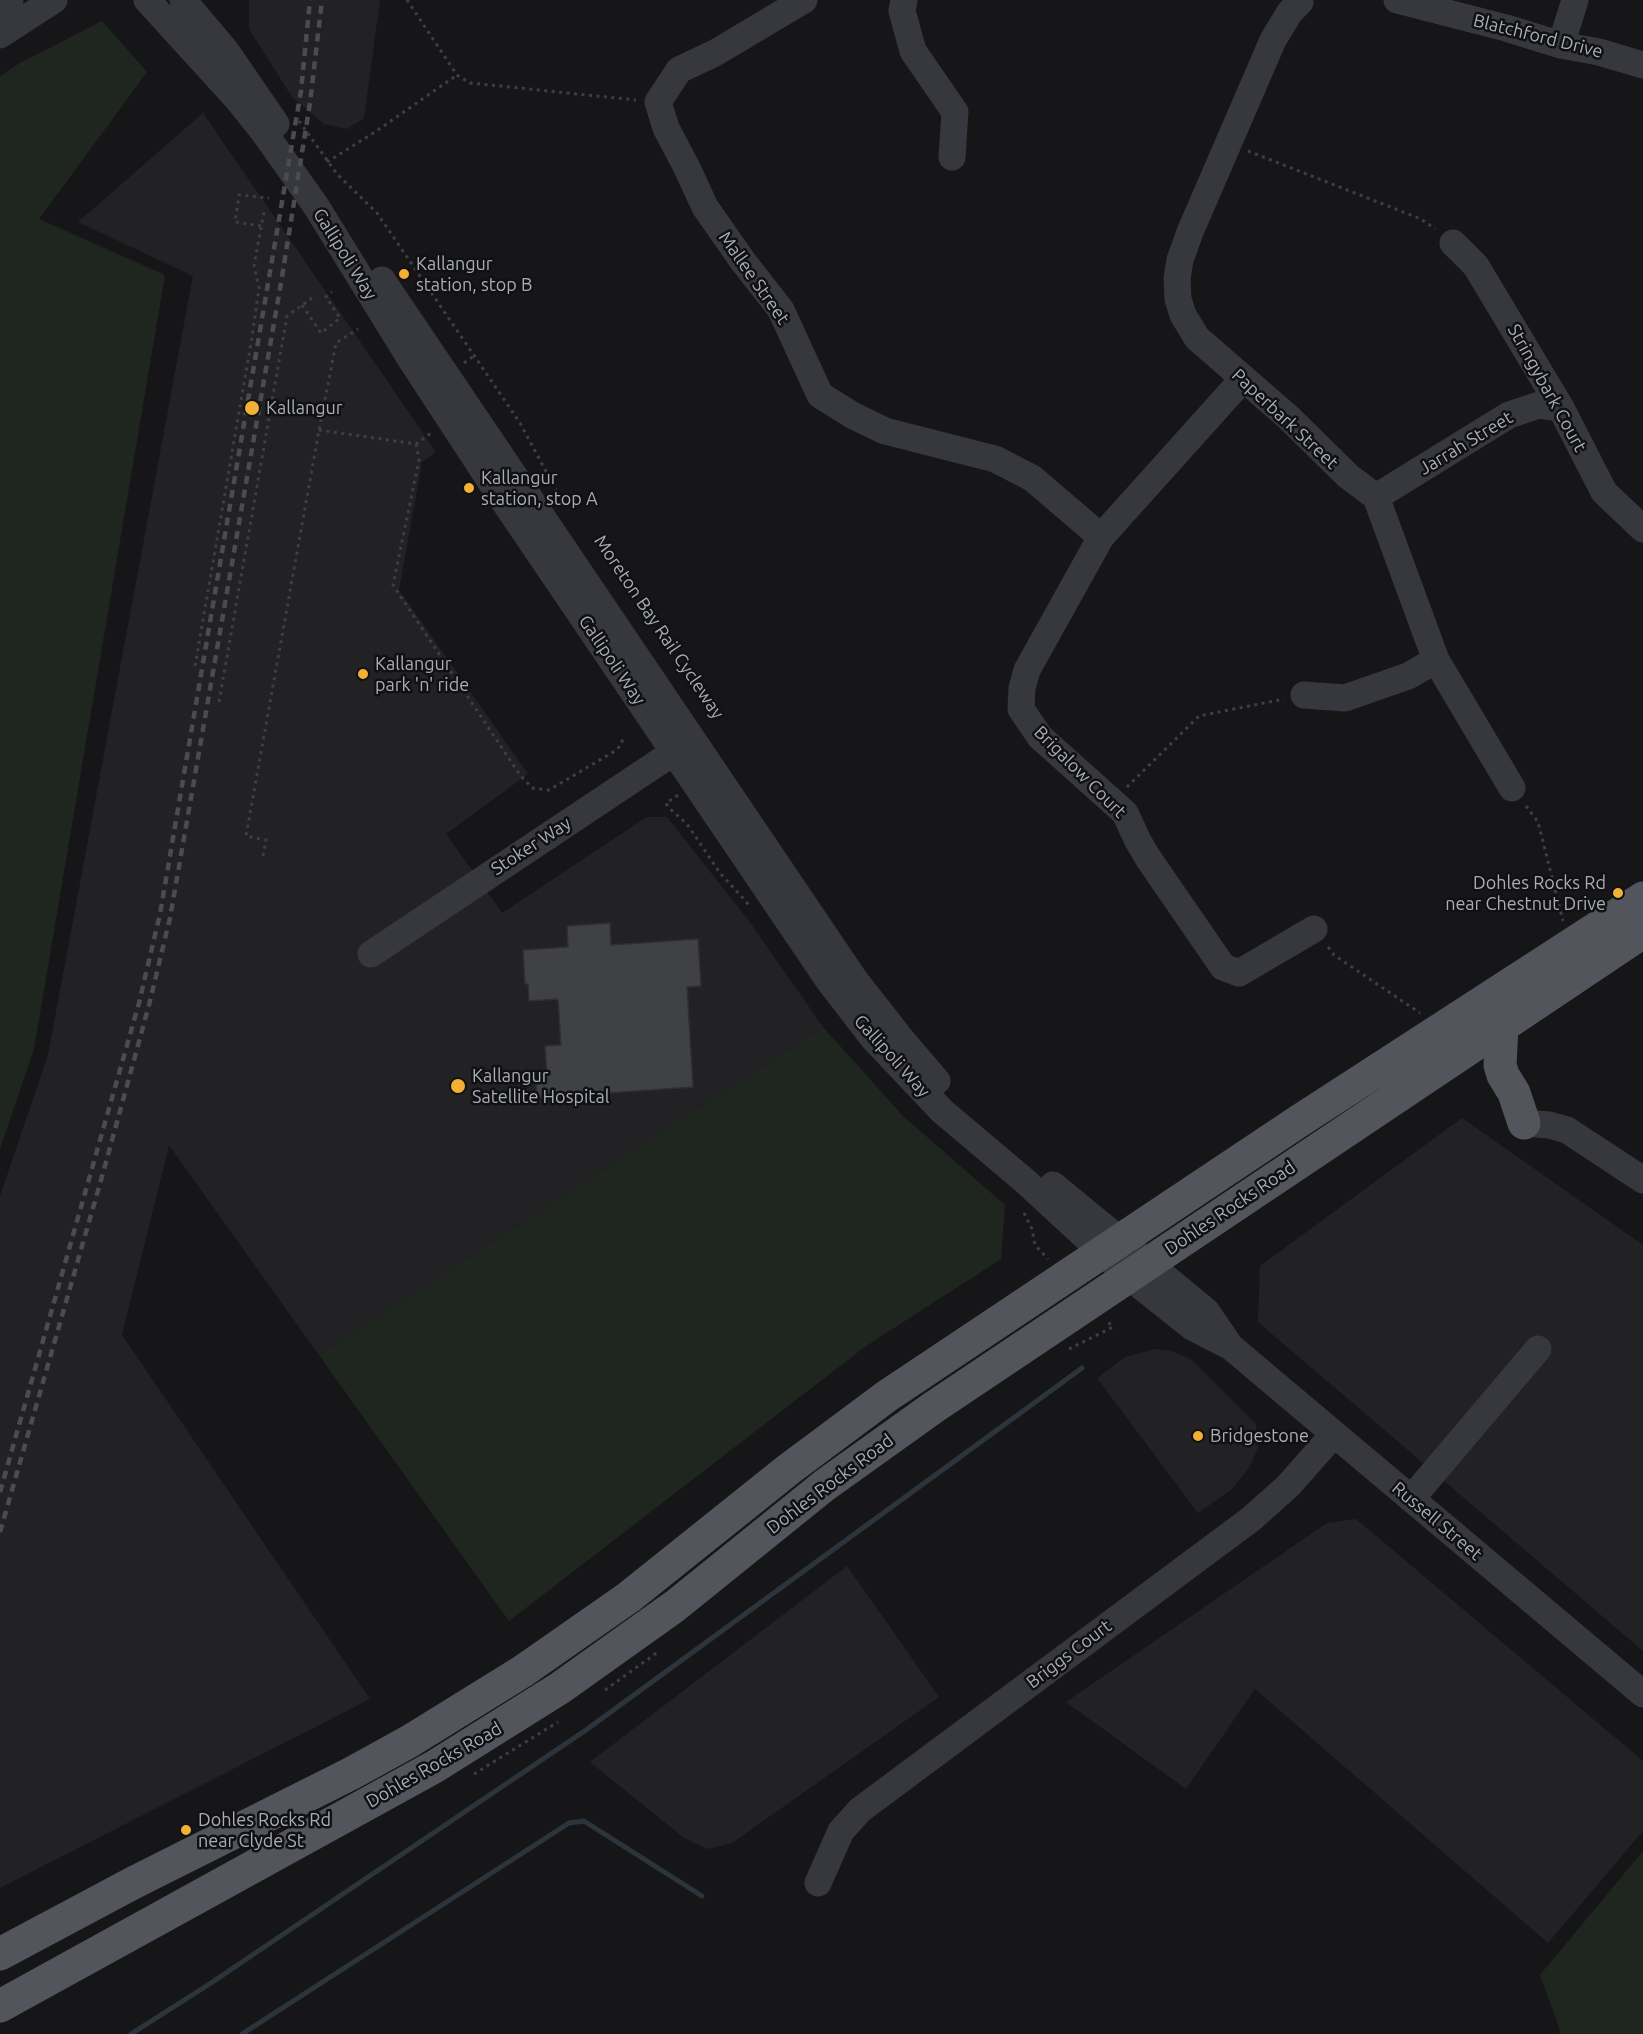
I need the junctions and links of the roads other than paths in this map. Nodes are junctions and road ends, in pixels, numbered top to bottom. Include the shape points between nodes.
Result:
1 (10, 0) edge
2 (54, 0) edge
3 (147, 0) edge
4 (183, 0) edge
5 (804, 0) edge
6 (903, 0) edge
7 (1291, 0) edge
8 (1397, 0) edge
9 (1575, 0) edge
10 (0, 7) edge
11 (0, 35) edge
12 (1561, 45) junction
13 (1643, 65) edge
14 (952, 157) dead end
15 (1453, 243) road end
16 (1243, 379) junction
17 (1561, 408) junction
18 (1376, 497) junction
19 (1643, 529) edge
20 (1101, 537) junction
21 (1436, 660) junction
22 (1304, 694) road end
23 (683, 746) junction
24 (1512, 788) road end
25 (1643, 898) edge
26 (1314, 929) road end
27 (1643, 932) edge
28 (371, 954) dead end
29 (1502, 1027) junction
30 (1524, 1123) joint
31 (1643, 1180) edge
32 (1111, 1246) junction
33 (1138, 1269) junction
34 (1538, 1349) dead end
35 (1334, 1434) junction
36 (1411, 1499) junction
37 (1643, 1694) edge
38 (818, 1883) dead end
39 (0, 1954) edge
40 (0, 2006) edge

1 - 10 street
2 - 11 street
3 - 23 street, Gallipoli Way via 210,68 278,152 335,235 459,434
4 - 23 street, Gallipoli Way via 242,72
5 - 20 street, Mallee Street via 716,53 678,70 658,102 666,128 705,207 781,310 820,395 885,431 996,459 1032,478
6 - 14 street via 902,11 913,51 955,112
7 - 16 street, Paperbark Street via 1290,12 1273,40 1180,260 1177,279 1183,315 1197,338
8 - 12 street, Blatchford Drive
9 - 12 street
12 - 13 street, Blatchford Drive
15 - 17 street, Stringybark Court via 1476,266
16 - 18 street, Paperbark Street
16 - 20 street, Brigalow Court
17 - 18 street, Jarrah Street via 1539,405 1509,414
17 - 19 street, Stringybark Court via 1604,492
18 - 21 street
20 - 26 street, Brigalow Court via 1027,670 1021,709 1040,737 1125,813 1138,842 1223,967 1239,973
21 - 22 street via 1408,676 1345,698
21 - 24 street
23 - 28 street, Stoker Way
23 - 32 street, Gallipoli Way via 916,1057 944,1089
25 - 32 main road, Dohles Rocks Road
27 - 29 main road, Dohles Rocks Road
29 - 30 main road via 1500,1065
29 - 33 main road, Dohles Rocks Road
30 - 31 street via 1567,1130
32 - 33 street, Gallipoli Way
32 - 39 main road, Dohles Rocks Road via 887,1396 629,1598 470,1706 352,1773
33 - 35 street, Russell Street via 1192,1327 1230,1347
33 - 40 main road, Dohles Rocks Road via 880,1445 657,1619 496,1730
34 - 36 street
35 - 36 street, Russell Street
35 - 38 street, Briggs Court via 1288,1486 1251,1519 860,1810 841,1831
36 - 37 street, Russell Street

